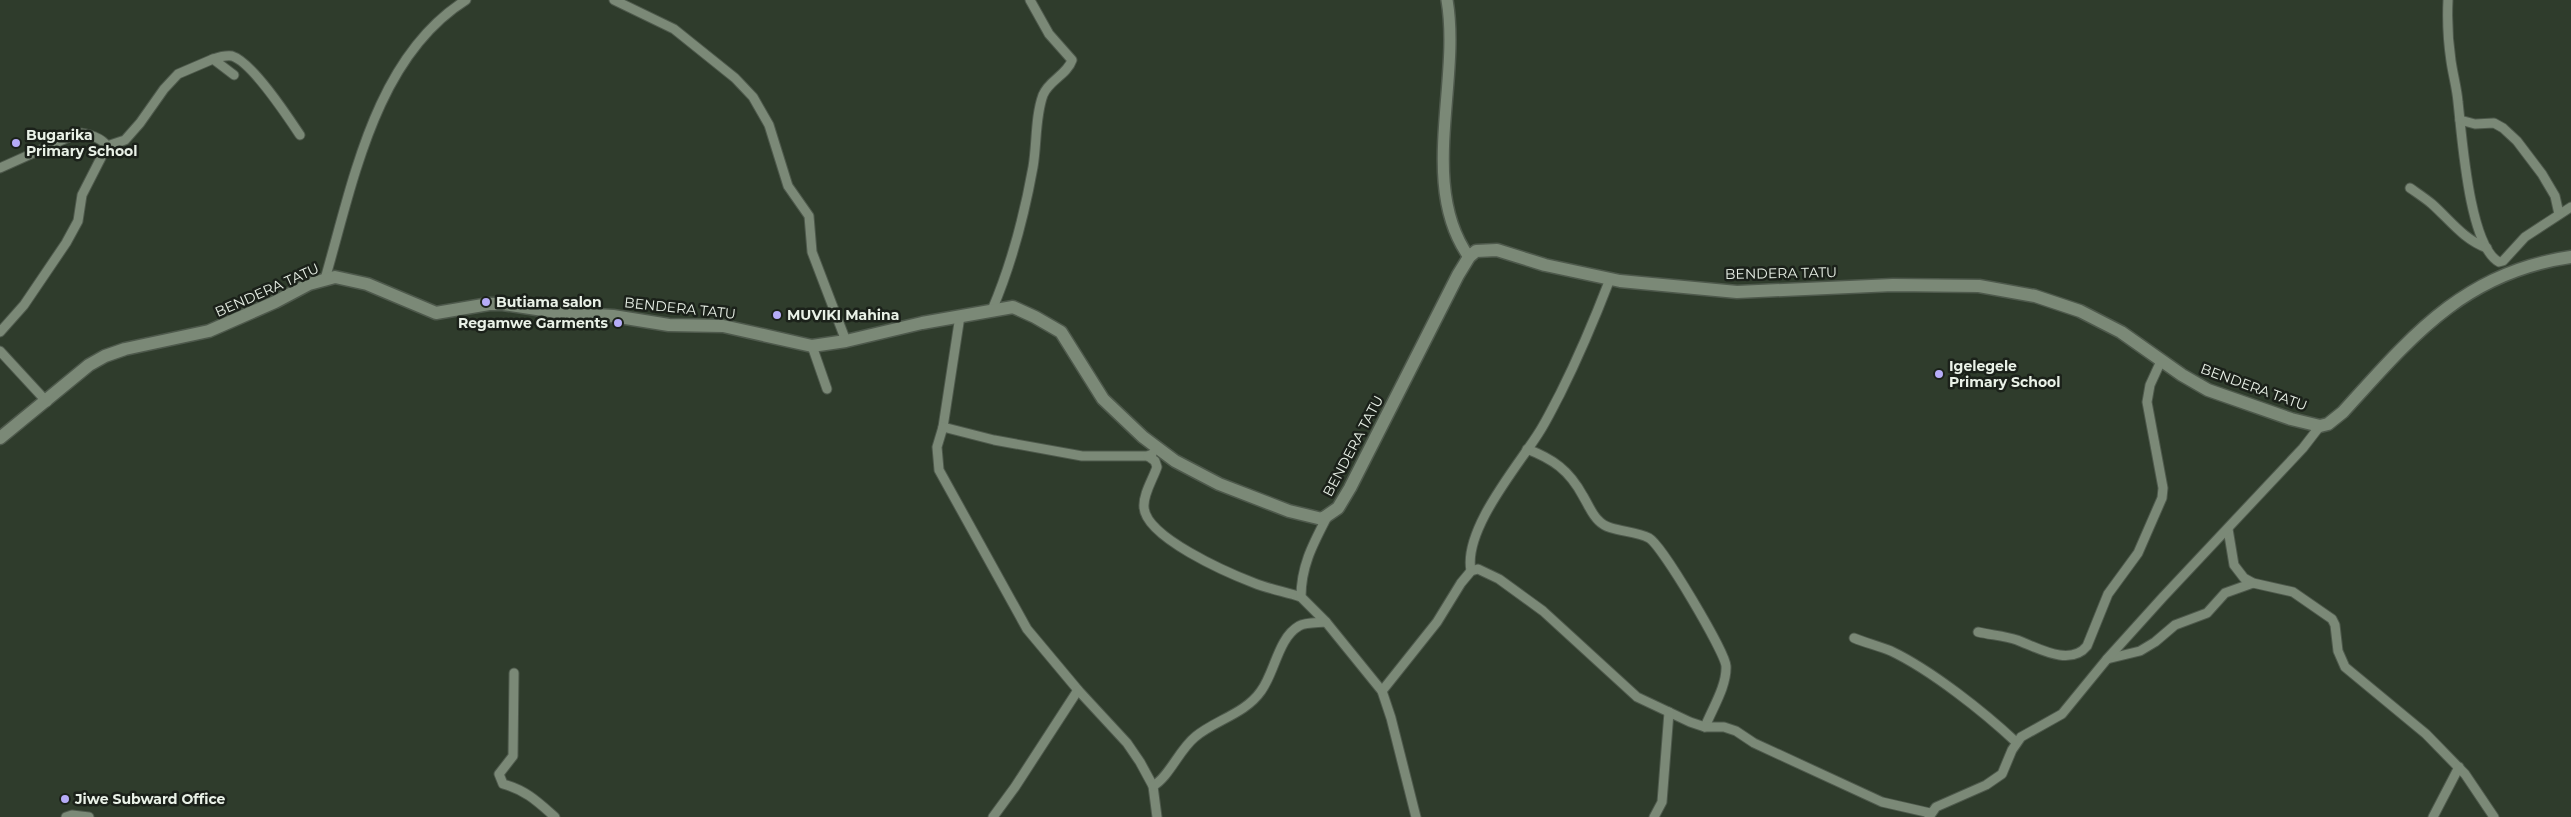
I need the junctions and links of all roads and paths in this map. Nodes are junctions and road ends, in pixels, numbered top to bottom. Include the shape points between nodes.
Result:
1 (466, 0) edge
2 (614, 0) edge
3 (1030, 0) edge
4 (1447, 0) edge
5 (2448, 0) edge
6 (212, 59) junction
7 (234, 75) dead end
8 (2460, 120) junction
9 (300, 135) dead end
10 (107, 146) junction
11 (0, 168) edge
12 (2410, 188) dead end
13 (2571, 207) edge
14 (2560, 214) junction
15 (2487, 248) junction
16 (1469, 257) junction
17 (2571, 257) edge
18 (325, 279) junction
19 (1610, 279) junction
20 (992, 310) junction
21 (960, 316) junction
22 (0, 332) edge
23 (846, 341) junction
24 (812, 346) junction
25 (0, 351) edge
26 (2161, 361) junction
27 (827, 389) dead end
28 (47, 402) junction
29 (2320, 426) junction
30 (943, 427) junction
31 (0, 438) edge
32 (1527, 449) junction
33 (1153, 453) junction
34 (1327, 517) junction
35 (2228, 529) junction
36 (1471, 571) junction
37 (2253, 583) junction
38 (1302, 597) junction
39 (1326, 622) junction
40 (1978, 632) dead end
41 (1854, 638) dead end
42 (2107, 659) junction
43 (514, 673) dead end
44 (1078, 690) junction
45 (1382, 691) junction
46 (1669, 712) junction
47 (1705, 727) junction
48 (2016, 742) junction
49 (2459, 767) junction
50 (1153, 786) junction
51 (1929, 815) edge
52 (66, 817) edge
53 (89, 817) edge
54 (555, 817) edge
55 (993, 817) edge
56 (1157, 817) edge
57 (1416, 817) edge
58 (1654, 817) edge
59 (2433, 817) edge
60 (2494, 817) edge

1 - 18 street via 430,30 389,84 363,147
2 - 23 street via 674,29 735,78 753,97 771,132 788,186 809,216 812,252
3 - 20 street via 1049,34 1072,60 1068,70 1044,93 1021,224 1010,268
4 - 16 street via 1450,39 1444,137 1445,180 1453,230
5 - 8 street via 2447,30
6 - 7 street
6 - 9 street via 225,56 241,62 272,95
6 - 10 street via 178,74 124,140
8 - 14 street via 2475,124 2494,123 2517,141 2555,196
8 - 15 street via 2470,192 2478,227
10 - 11 street via 88,134 78,133
10 - 22 street via 82,195 78,222 66,243 30,298
12 - 15 street via 2465,236
13 - 14 street
14 - 15 street via 2526,237 2503,261 2493,259
16 - 19 main road, BENDERA TATU via 1476,251 1498,250
16 - 34 main road, BENDERA TATU via 1350,488 1338,508
17 - 29 main road, BENDERA TATU via 2498,276 2430,320 2343,412
18 - 24 main road, BENDERA TATU via 348,279 367,284 436,313 503,304 669,325 723,326
18 - 28 main road, BENDERA TATU via 209,331 125,348 105,356 89,365
19 - 26 main road, BENDERA TATU via 1737,292 1892,285 1979,286 2034,296 2080,311 2121,332
19 - 32 street via 1560,394
20 - 21 main road, BENDERA TATU
20 - 33 main road, BENDERA TATU via 1013,307 1061,332 1103,399
21 - 23 main road, BENDERA TATU
21 - 30 street
23 - 24 main road, BENDERA TATU
24 - 27 street
25 - 28 street
26 - 29 main road, BENDERA TATU via 2208,390
26 - 40 street via 2150,385 2147,402 2163,488 2162,498 2138,554 2108,594 2087,646 2075,655 2057,654
28 - 31 main road, BENDERA TATU
29 - 35 street
30 - 33 street via 1082,456
30 - 44 street via 937,447 937,463 944,483 1028,629
32 - 36 street via 1475,535 1469,560
32 - 47 street via 1563,467 1599,521 1608,528 1620,528 1650,538 1687,589 1726,661 1722,685
33 - 34 main road, BENDERA TATU via 1218,484 1316,519
33 - 38 street via 1158,467 1144,506 1146,518 1186,552 1255,584
34 - 38 street via 1308,553 1301,578
35 - 37 street via 2234,565 2244,578
35 - 42 street
36 - 45 street via 1437,622
36 - 46 street via 1478,569 1499,579 1543,611 1637,698
37 - 42 street via 2225,593 2207,613 2175,625 2140,650
37 - 49 street via 2293,592 2332,619 2338,651 2345,667 2426,734
38 - 39 street
39 - 45 street
39 - 50 street via 1300,625 1288,635 1260,692 1227,718 1195,736 1160,782
41 - 48 street via 1891,652 1921,670
42 - 48 street via 2062,714
43 - 54 street via 513,756 499,774 503,784 530,794
44 - 50 street via 1127,743
44 - 55 street
45 - 57 street
46 - 47 street
46 - 58 street via 1662,802
47 - 51 street via 1736,731 1754,743 1882,802
48 - 51 street via 2002,774 1971,792 1946,801
49 - 59 street
49 - 60 street
50 - 56 street
52 - 53 street

